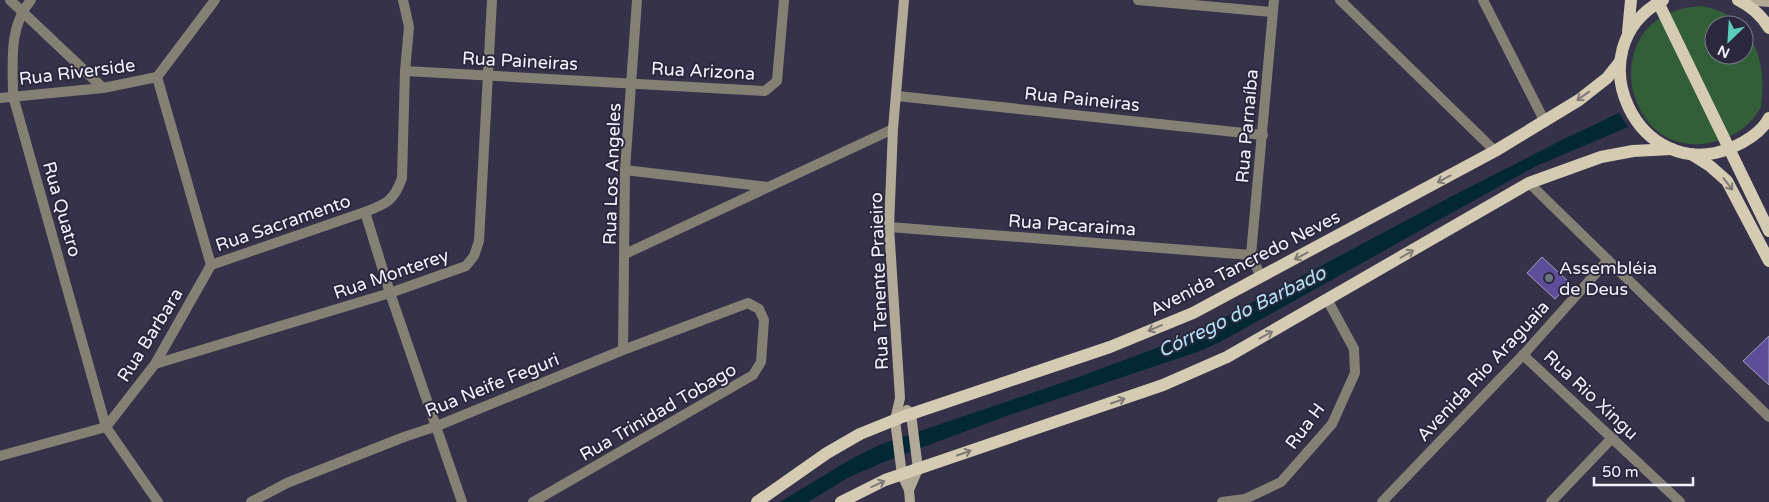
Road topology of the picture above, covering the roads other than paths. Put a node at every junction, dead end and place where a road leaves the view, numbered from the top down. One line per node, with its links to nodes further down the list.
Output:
1 (10, 0): 19 (street)
2 (31, 0): 19 (street, Rua Quatro)
3 (215, 0): 26 (street)
4 (403, 0): 24 (street, Rua Sacramento)
5 (492, 0): 25 (street, Rua Monterey)
6 (637, 0): 27 (street, Rua Los Angeles)
7 (784, 0): 27 (street, Rua Arizona)
8 (904, 0): 30 (main road, Rua Tenente Praieiro)
9 (1138, 0): 20 (street)
10 (1274, 0): 20 (street, Rua Parnaíba)
11 (1340, 0): 37 (street)
12 (1483, 0): 33 (street)
13 (1631, 0): 22 (main road)
14 (1657, 0): 45 (main road, bridge)
15 (1664, 0): 22 (main road); 42 (main road)
16 (1738, 0): 21 (main road)
17 (1746, 0): 18 (main road)
18 (1769, 2)
19 (22, 11): 28 (street); 29 (street, Rua Quatro)
20 (1272, 12): 35 (street, Rua Parnaíba)
21 (1769, 28)
22 (1627, 36): 23 (main road)
23 (1619, 63): 33 (main road, Avenida Tancredo Neves, one-way to 33); 36 (main road)
24 (405, 71): 25 (street, Rua Paineiras); 43 (street, Rua Sacramento)
25 (487, 75): 27 (street, Rua Paineiras); 52 (street, Rua Monterey)
26 (157, 77): 28 (street, Rua Riverside); 50 (street, Rua Sacramento)
27 (632, 84): 39 (street, Rua Los Angeles)
28 (102, 88): 29 (street, Rua Riverside)
29 (13, 96): 31 (street, Rua Riverside); 63 (street, Rua Quatro)
30 (897, 96): 34 (main road, Rua Tenente Praieiro); 35 (street, Rua Paineiras)
31 (0, 98)
32 (1769, 118): 38 (main road)
33 (1545, 122): 37 (main road, Avenida Tancredo Neves)
34 (893, 129): 41 (street); 44 (main road, Rua Tenente Praieiro)
35 (1262, 135): 47 (street, Rua Parnaíba)
36 (1672, 149): 38 (main road); 40 (main road)
37 (1495, 152): 51 (main road, Avenida Tancredo Neves, one-way to 51)
38 (1691, 154): 49 (main road, one-way to 49)
39 (625, 170): 41 (street); 46 (street, Rua Los Angeles)
40 (1529, 183): 48 (street); 53 (main road, one-way to 40)
41 (769, 187): 46 (street)
42 (1769, 211)
43 (365, 212): 50 (street, Rua Sacramento); 52 (street)
44 (890, 227): 47 (street, Rua Pacaraima); 58 (main road, Rua Tenente Praieiro)
45 (1769, 231)
46 (625, 254): 55 (street, Rua Los Angeles)
47 (1251, 255): 51 (street)
48 (1606, 261): 56 (street, Avenida Rio Araguaia); 59 (street)
49 (1769, 261)
50 (211, 265): 57 (street, Rua Barbara)
51 (1261, 277): 60 (main road, Avenida Tancredo Neves, one-way to 60)
52 (390, 293): 57 (street, Rua Monterey); 62 (street)
53 (1328, 300): 66 (main road, one-way to 53); 76 (street, Rua H)
54 (748, 303): 55 (street, Rua Neife Feguri); 72 (street, Rua Trinidad Tobago)
55 (623, 350): 62 (street, Rua Neife Feguri)
56 (1523, 355): 64 (street, Rua Rio Xingu); 77 (street, Avenida Rio Araguaia)
57 (155, 364): 63 (street, Rua Barbara)
58 (900, 403): 60 (main road); 61 (main road, Rua Tenente Praieiro)
59 (1769, 417)
60 (912, 419): 61 (main road, Avenida Tancredo Neves); 66 (main road)
61 (896, 425): 67 (main road, Rua Tenente Praieiro); 73 (main road, Avenida Tancredo Neves)
62 (437, 426): 70 (street, Rua Neife Feguri); 71 (street)
63 (106, 427): 65 (street); 69 (street)
64 (1613, 437): 78 (street); 79 (street, Rua Rio Xingu)
65 (0, 456)
66 (917, 465): 67 (main road); 68 (main road)
67 (901, 469): 68 (main road, Rua Tenente Praieiro); 74 (main road, one-way to 67)
68 (909, 490): 75 (main road)
69 (158, 502)
70 (251, 502)
71 (462, 502)
72 (533, 502)
73 (757, 502)
74 (841, 502)
75 (910, 502)
76 (1222, 502)
77 (1382, 502)
78 (1551, 502)
79 (1680, 502)

